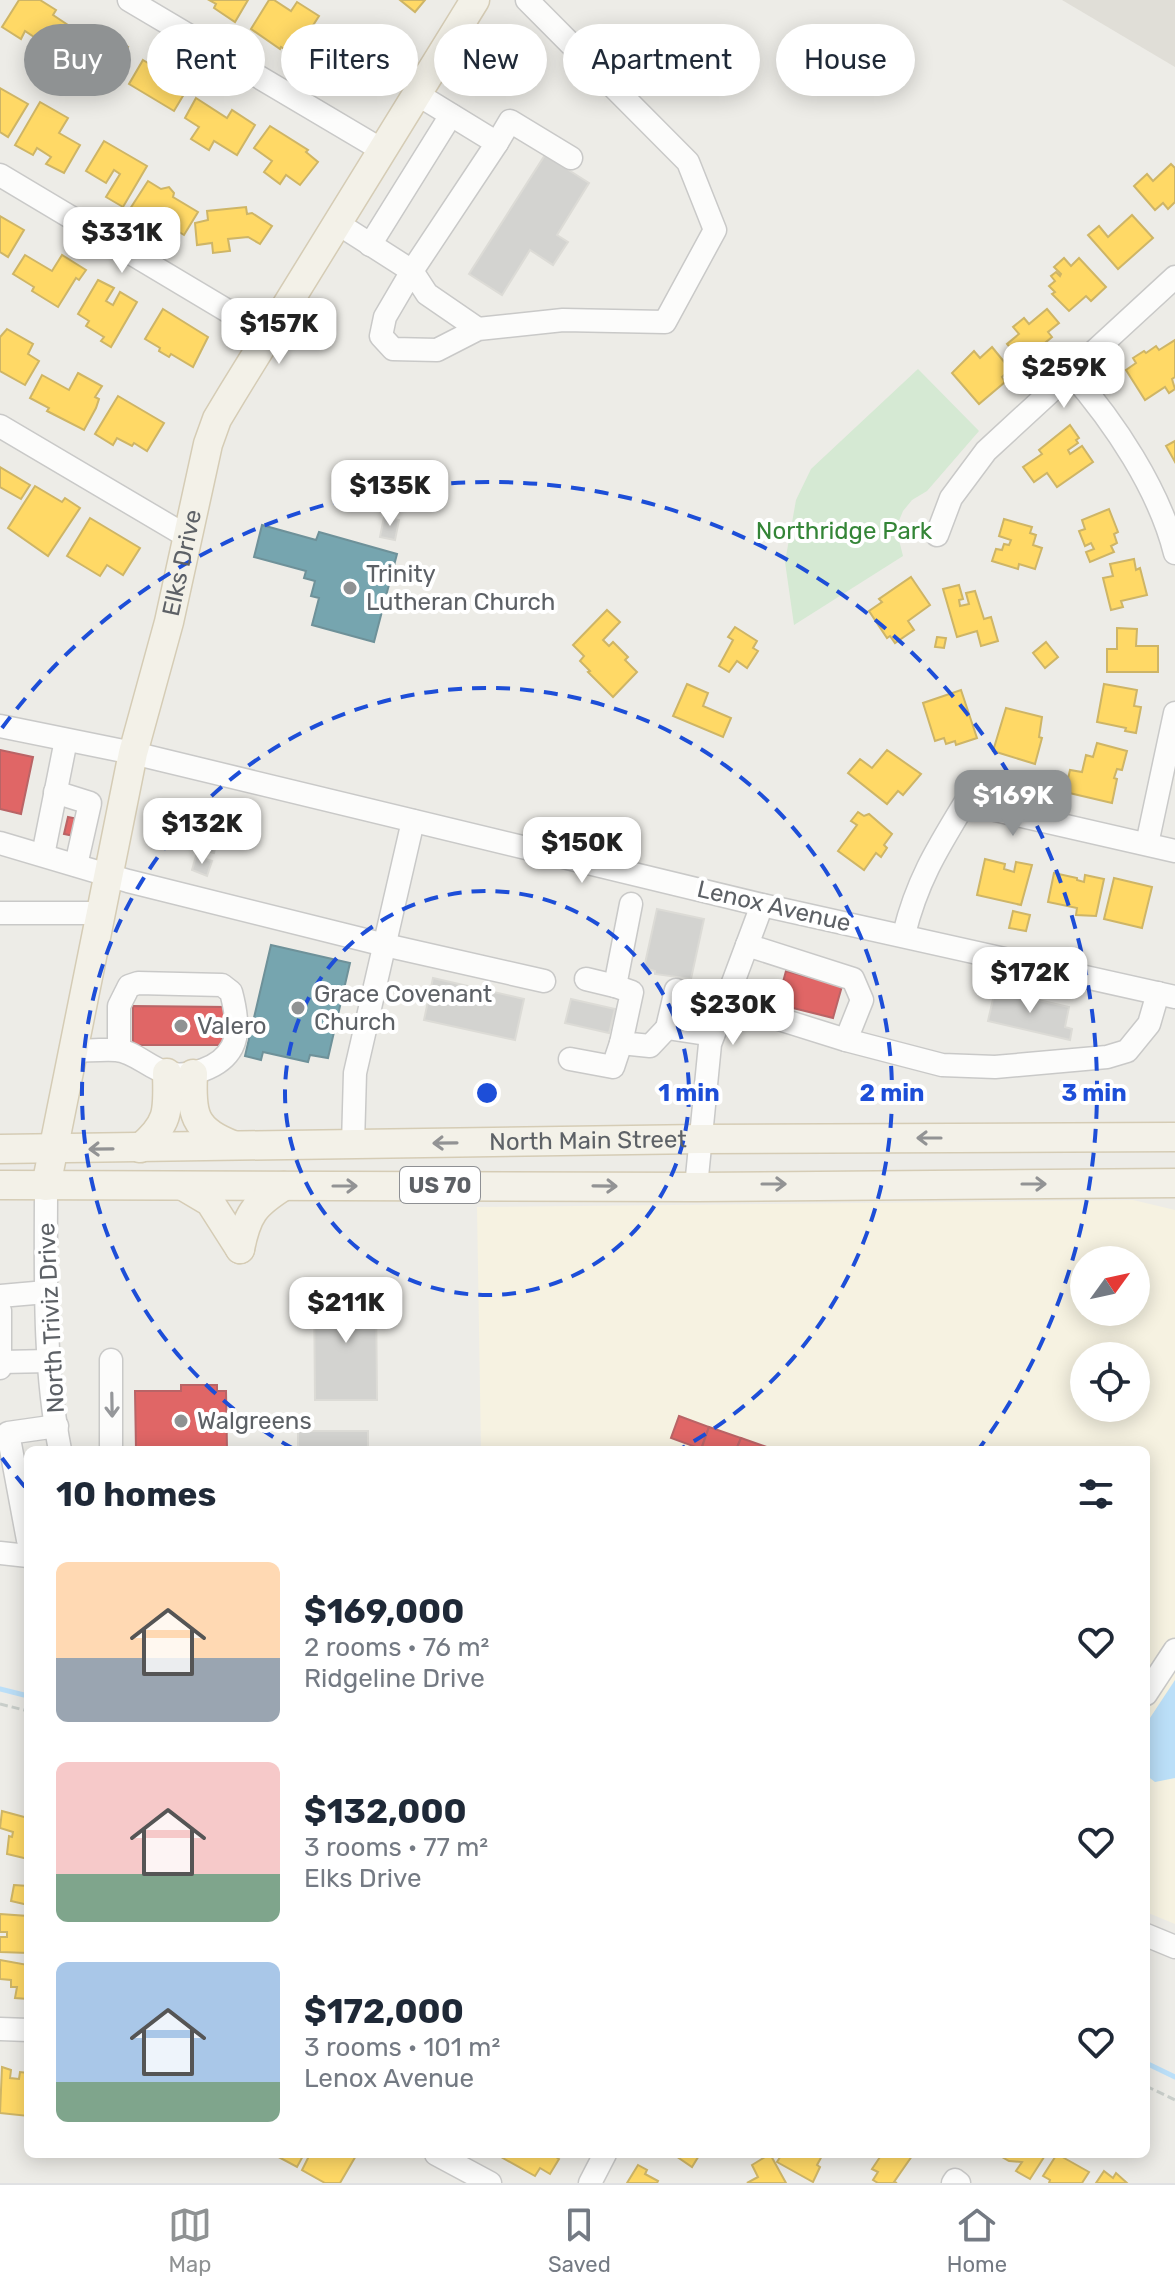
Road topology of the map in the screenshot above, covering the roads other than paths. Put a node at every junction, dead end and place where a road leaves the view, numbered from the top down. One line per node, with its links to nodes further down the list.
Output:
1 (129, 0): 9 (street)
2 (475, 0): 4 (main road, Elks Drive)
3 (527, 0): 16 (street)
4 (418, 92)
5 (418, 95): 7 (street)
6 (416, 96): 9 (main road, Elks Drive)
7 (451, 115): 8 (street); 13 (street)
8 (497, 143): 10 (street); 14 (street)
9 (382, 150): 12 (main road, Elks Drive)
10 (571, 158)
11 (0, 175): 17 (street)
12 (337, 223): 13 (street); 17 (main road, Elks Drive)
13 (370, 245): 14 (street)
14 (412, 271): 16 (street); 16 (street)
15 (1175, 277): 18 (street)
16 (478, 329)
17 (268, 335): 21 (main road, Elks Drive)
18 (1071, 373): 20 (street); 22 (street)
19 (0, 426): 21 (street)
20 (937, 535)
21 (188, 537): 26 (main road, Elks Drive)
22 (1175, 553)
23 (1175, 713): 30 (street)
24 (0, 726): 25 (street, Lenox Avenue)
25 (66, 740): 26 (street, Lenox Avenue); 27 (street)
26 (133, 753): 28 (street, Lenox Avenue); 34 (main road, Elks Drive)
27 (55, 792): 32 (street); 33 (street)
28 (413, 821): 36 (street, Lenox Avenue); 40 (street)
29 (0, 843): 32 (street)
30 (1147, 844): 31 (street); 39 (street)
31 (1175, 851)
32 (43, 855): 33 (street)
33 (76, 865): 34 (street)
34 (108, 876): 38 (main road, Elks Drive); 40 (street)
35 (631, 904): 44 (street)
36 (762, 905): 39 (street, Lenox Avenue); 41 (street)
37 (0, 913): 38 (street)
38 (100, 913): 53 (main road, Elks Drive)
39 (904, 934): 46 (street, Lenox Avenue)
40 (385, 945): 43 (street); 58 (street)
41 (747, 945): 47 (street); 50 (street)
42 (586, 979): 44 (street)
43 (544, 981)
44 (615, 986): 51 (street)
45 (676, 990): 48 (street)
46 (1166, 995): 50 (street)
47 (725, 1002): 49 (street); 50 (street)
48 (667, 1028): 49 (street); 51 (street)
49 (713, 1035): 57 (street)
50 (846, 1040)
51 (621, 1043): 54 (street)
52 (119, 1050): 53 (street); 55 (street); 55 (street)
53 (72, 1051): 62 (main road, Elks Drive)
54 (570, 1059)
55 (180, 1073): 59 (main road); 60 (main road)
56 (1175, 1137): 57 (main road, North Main Street / US 70, one-way to 57)
57 (702, 1139): 58 (main road, North Main Street / US 70, one-way to 58); 68 (street)
58 (353, 1144): 59 (main road, North Main Street / US 70)
59 (238, 1146): 60 (main road, North Main Street / US 70)
60 (140, 1148): 62 (main road, North Main Street / US 70, one-way to 62)
61 (0, 1149): 62 (main road, North Main Street / US 70)
62 (52, 1149): 65 (main road, Elks Drive)
63 (1175, 1183): 68 (main road, North Main Street / US 70, one-way to 63)
64 (0, 1185): 65 (main road, North Main Street / US 70)
65 (46, 1186): 66 (main road, North Main Street / US 70); 69 (street, North Triviz Drive)
66 (183, 1186): 67 (main road, North Main Street / US 70); 67 (main road)
67 (284, 1186): 68 (main road, North Main Street / US 70, one-way to 68)
68 (696, 1187)
69 (46, 1292): 70 (street); 74 (street, North Triviz Drive)
70 (0, 1296)
71 (0, 1311): 72 (street)
72 (0, 1325): 75 (street)
73 (111, 1360): 80 (street, one-way to 80)
74 (50, 1361): 75 (street); 77 (street, North Triviz Drive)
75 (1, 1362): 76 (street)
76 (0, 1368)
77 (57, 1426): 78 (street); 79 (street, North Triviz Drive)
78 (4, 1433): 81 (street)
79 (60, 1446)
80 (113, 1446)
81 (24, 1522)
82 (0, 1553): 83 (street)
83 (24, 1556)
84 (1175, 1650): 85 (street)
85 (1150, 1688)
86 (1150, 1937): 87 (street)
87 (1175, 1947)
88 (0, 2029): 89 (street)
89 (24, 2030)
90 (443, 2158): 92 (street)
91 (603, 2158): 93 (street)
92 (490, 2183)
93 (590, 2183)

